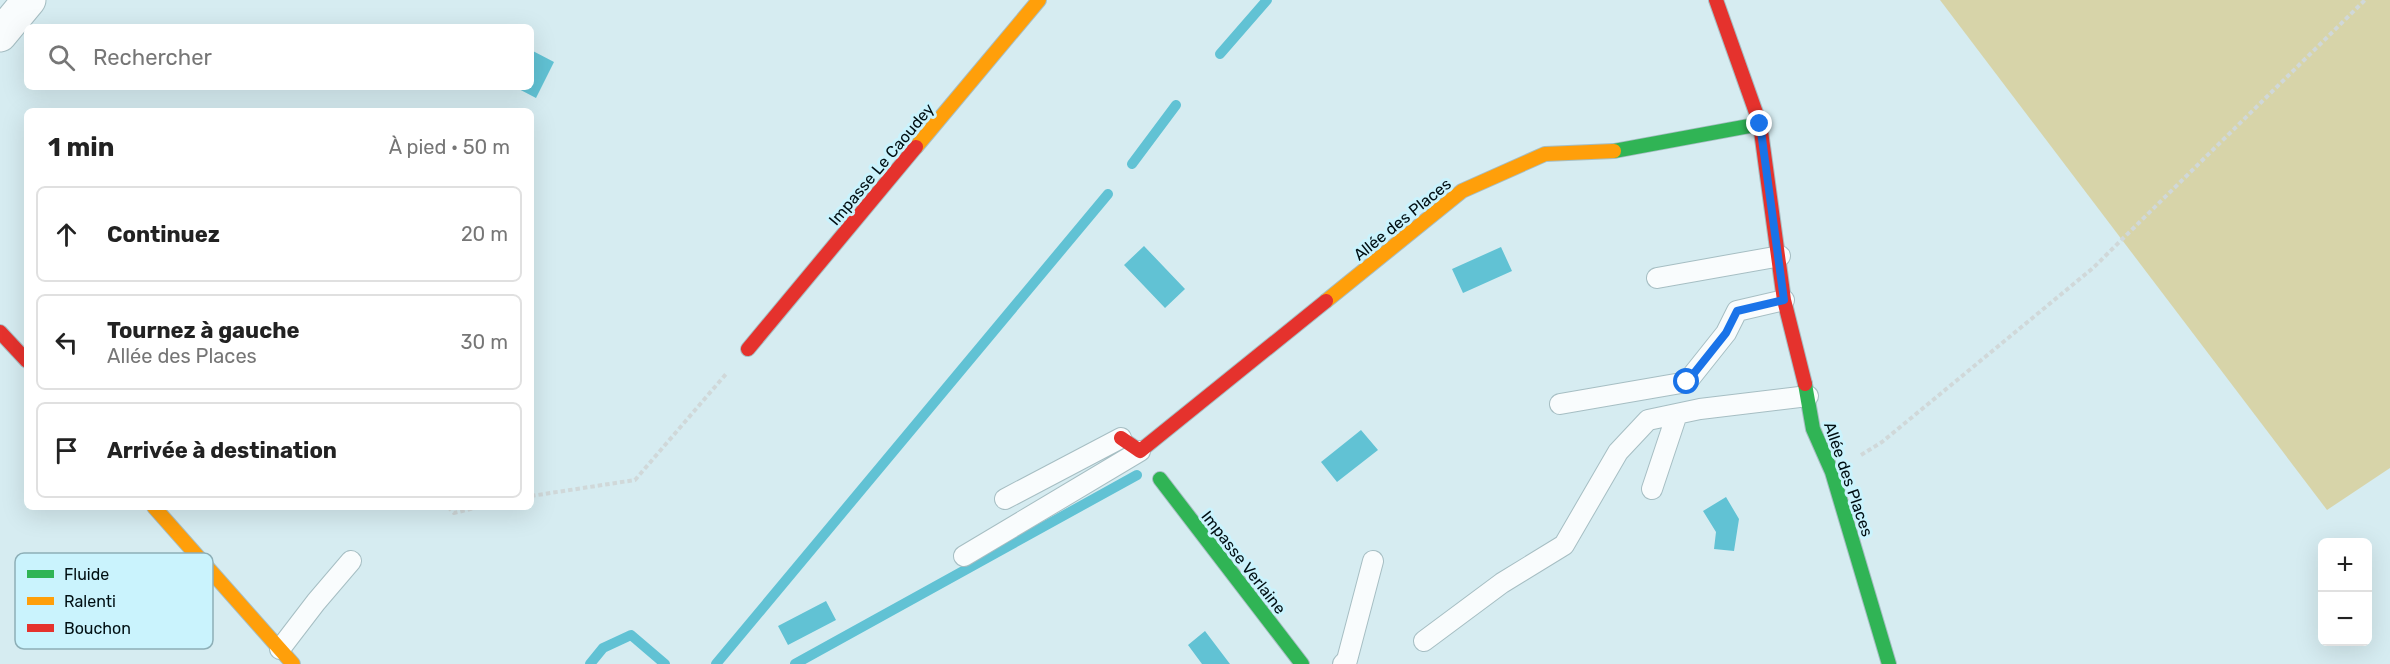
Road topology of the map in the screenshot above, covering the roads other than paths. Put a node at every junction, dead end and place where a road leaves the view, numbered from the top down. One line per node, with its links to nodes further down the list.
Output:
1 (29, 0): 4 (street)
2 (1039, 0): 10 (street, Impasse Le Caoudey)
3 (1716, 0): 5 (street, Allée des Places)
4 (0, 35)
5 (1760, 124): 6 (street, Allée des Places); 16 (street, Allée des Places)
6 (1780, 256): 7 (lane); 8 (street, Allée des Places)
7 (1657, 278)
8 (1784, 300): 12 (street, Allée des Places); 13 (lane)
9 (0, 332): 11 (street)
10 (748, 349)
11 (24, 358)
12 (1808, 396): 14 (lane); 30 (street, Allée des Places)
13 (1560, 404)
14 (1677, 414): 18 (lane); 26 (lane)
15 (1121, 438): 16 (street); 19 (lane)
16 (1140, 451): 22 (lane)
17 (1160, 479): 28 (street, Impasse Verlaine)
18 (1652, 489)
19 (1005, 498)
20 (157, 510): 21 (street)
21 (195, 553)
22 (964, 555)
23 (351, 561): 27 (lane)
24 (1373, 561): 29 (lane)
25 (213, 574): 27 (street)
26 (1424, 641)
27 (287, 657)
28 (1302, 664)
29 (1343, 664)
30 (1889, 664)

